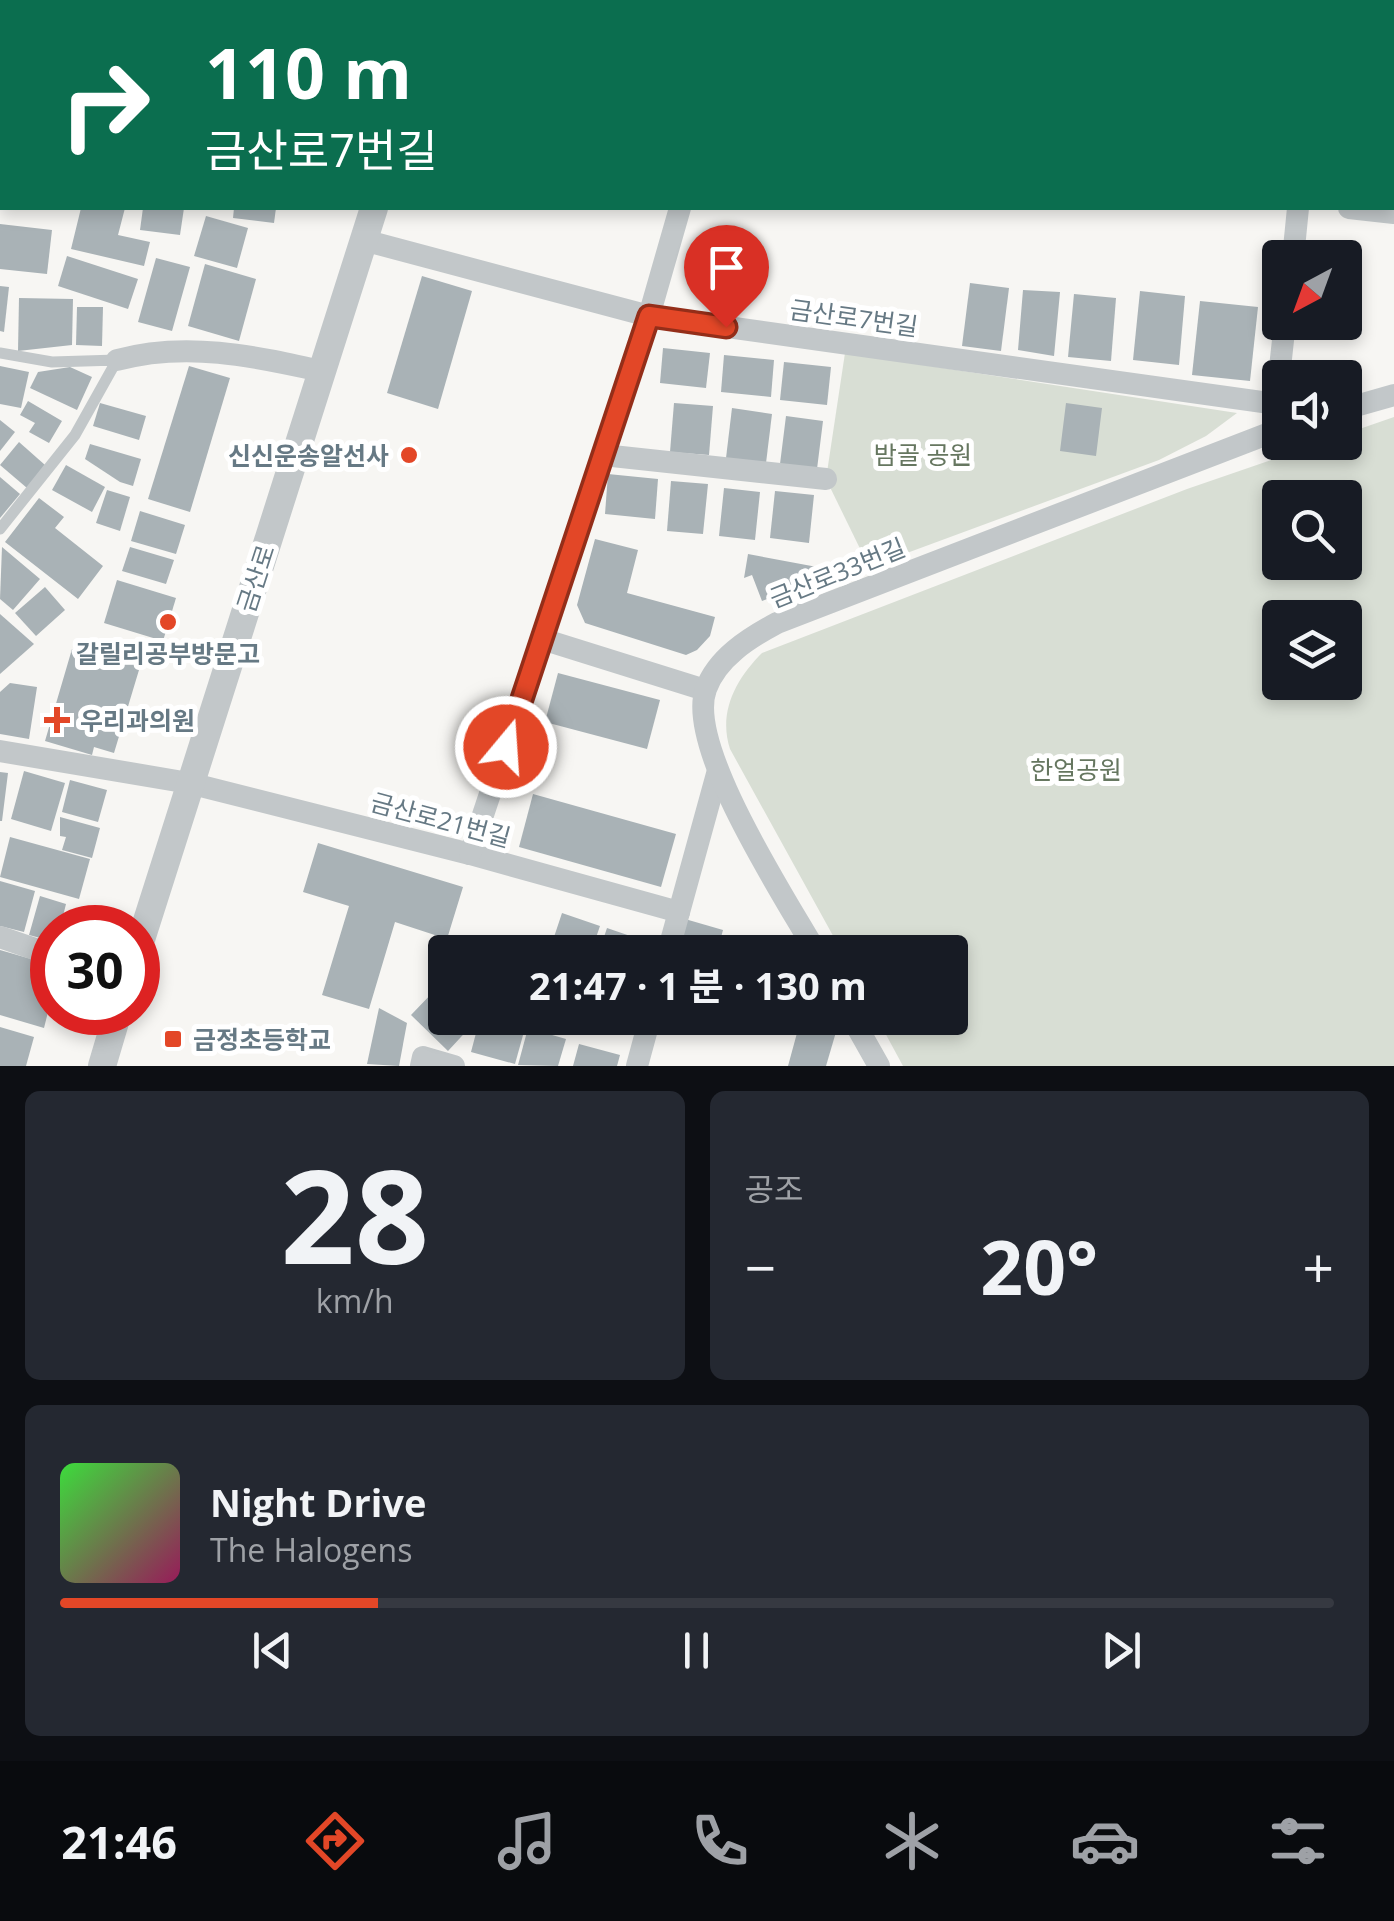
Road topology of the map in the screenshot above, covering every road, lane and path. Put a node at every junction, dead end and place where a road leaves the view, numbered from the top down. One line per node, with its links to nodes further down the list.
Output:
1 (373, 210): 6 (street, 금산로)
2 (679, 210): 8 (street)
3 (1298, 210): 7 (street)
4 (1367, 210): 5 (street)
5 (1394, 213)
6 (364, 240): 8 (street, 금산로7번길); 11 (street, 금산로)
7 (1294, 240)
8 (649, 316): 14 (street, 금산로7번길); 16 (street)
9 (0, 354): 10 (lane)
10 (117, 360): 11 (street); 18 (lane)
11 (322, 371): 23 (street, 금산로)
12 (1394, 395): 13 (street)
13 (1362, 404)
14 (1262, 406)
15 (1262, 435): 20 (street, 금산로33번길)
16 (603, 455): 17 (street); 19 (street)
17 (826, 479)
18 (0, 529)
19 (542, 639): 20 (street); 24 (street)
20 (705, 690): 22 (street)
21 (0, 751): 23 (street, 금산로21번길)
22 (718, 774): 26 (street); 28 (street)
23 (190, 783): 24 (street, 금산로21번길); 25 (street, 금산로)
24 (470, 854): 26 (street, 금산로21번길)
25 (152, 905)
26 (678, 912): 27 (street)
27 (672, 935)
28 (807, 935)
29 (0, 937): 30 (street)
30 (30, 947)
31 (111, 1035): 35 (street)
32 (645, 1035): 37 (street)
33 (862, 1035): 38 (street)
34 (422, 1062): 36 (street)
35 (102, 1066)
36 (454, 1066)
37 (636, 1066)
38 (879, 1066)

